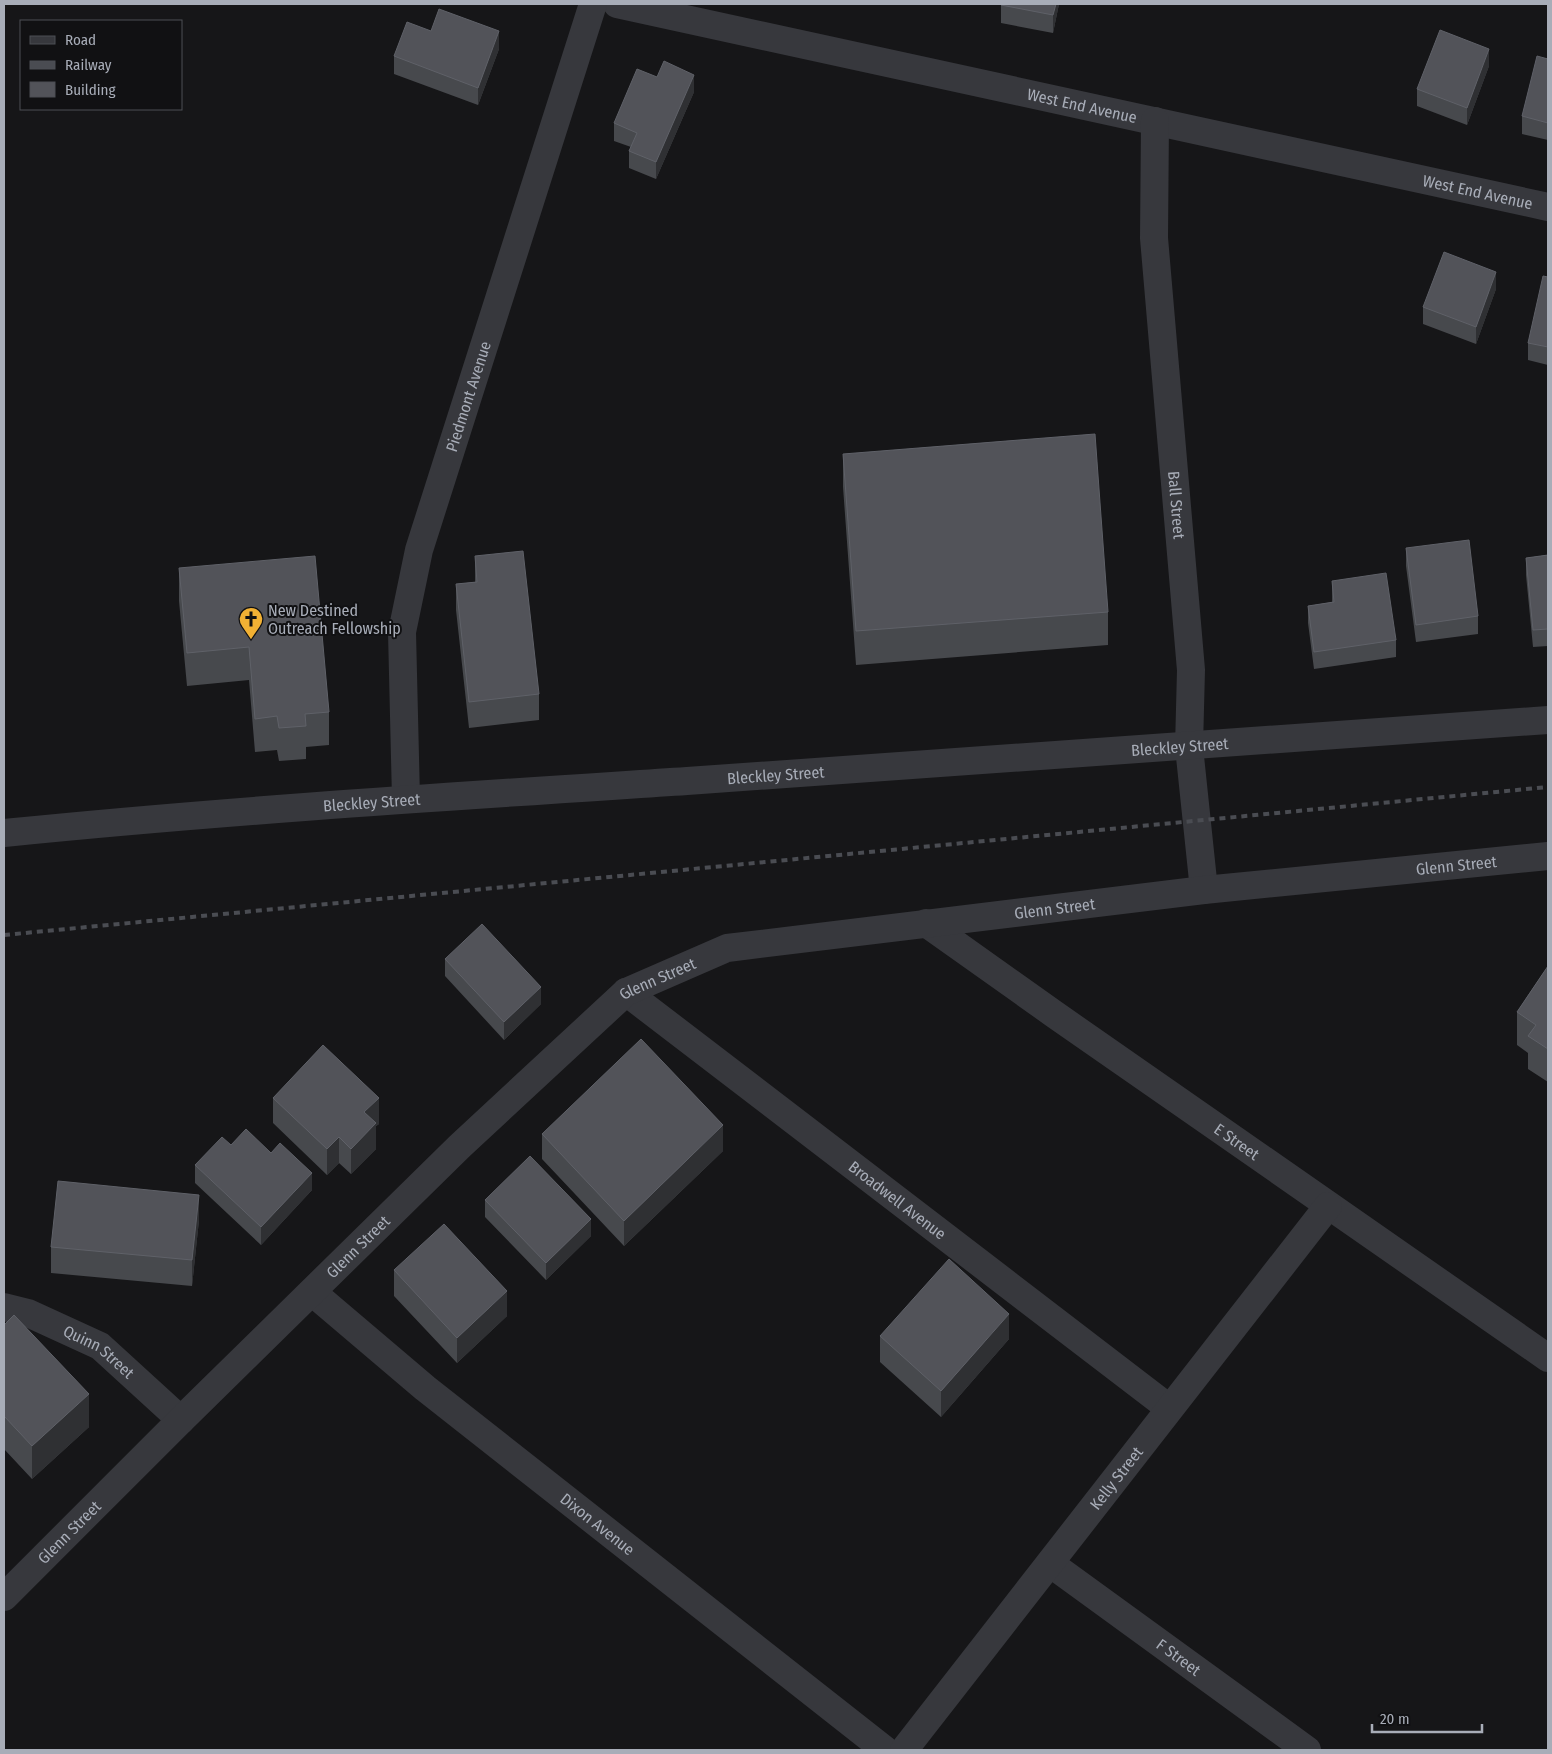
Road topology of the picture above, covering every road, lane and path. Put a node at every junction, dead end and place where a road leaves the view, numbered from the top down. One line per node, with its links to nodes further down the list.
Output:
1 (593, 4): 7 (street, Piedmont Avenue)
2 (617, 4): 3 (street, West End Avenue)
3 (1155, 121): 4 (street, West End Avenue); 6 (street, Ball Street)
4 (1548, 207)
5 (1548, 720): 6 (street, Bleckley Street)
6 (1188, 747): 7 (street, Bleckley Street); 10 (street, Ball Street)
7 (406, 799): 8 (street, Bleckley Street)
8 (4, 833)
9 (1548, 856): 10 (street, Glenn Street)
10 (1204, 890): 11 (street, Glenn Street)
11 (926, 923): 12 (street, Glenn Street); 13 (street, E Street)
12 (626, 992): 14 (street, Glenn Street); 17 (street, Broadwell Avenue)
13 (1328, 1206): 16 (street, E Street); 17 (street, Kelly Street)
14 (312, 1292): 18 (street, Glenn Street); 21 (street, Dixon Avenue)
15 (4, 1308): 18 (street, Quinn Street)
16 (1548, 1358)
17 (1169, 1408): 19 (street, Kelly Street)
18 (181, 1420): 20 (street, Glenn Street)
19 (1051, 1564): 22 (street, Kelly Street); 23 (street, F Street)
20 (4, 1597)
21 (885, 1750)
22 (904, 1750)
23 (1307, 1750)

